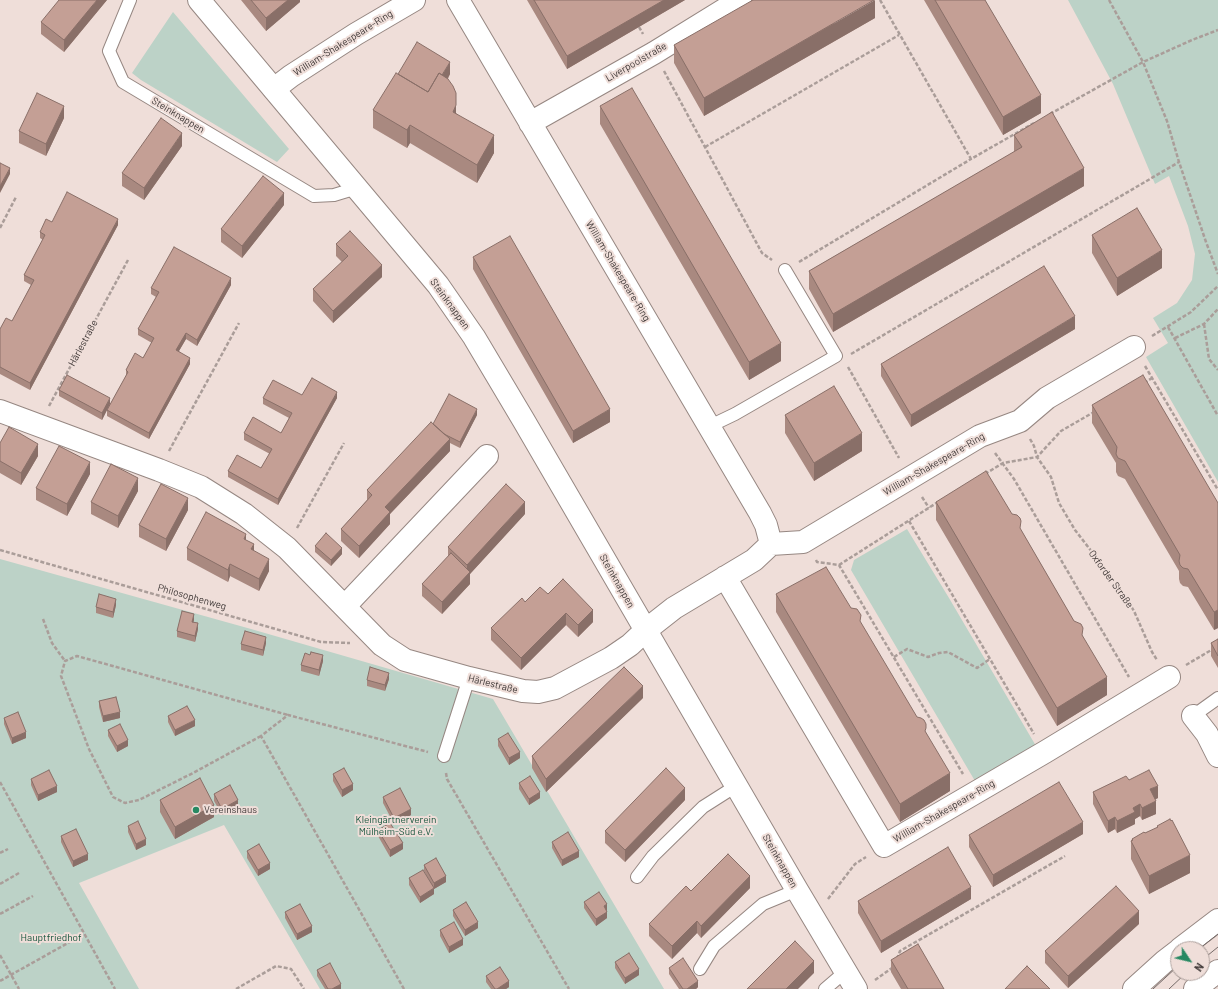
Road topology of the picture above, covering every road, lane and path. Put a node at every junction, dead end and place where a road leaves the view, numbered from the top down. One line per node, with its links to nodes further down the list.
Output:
1 (130, 0): 19 (lane, Steinknappen)
2 (199, 0): 12 (street, Steinknappen)
3 (414, 0): 12 (street, William-Shakespeare-Ring)
4 (458, 0): 15 (street, William-Shakespeare-Ring)
5 (740, 0): 10 (street, Liverpoolstraße)
6 (880, 0): 9 (path)
7 (1109, 0): 11 (path)
8 (1218, 30): 11 (path)
9 (900, 35): 16 (path); 17 (path)
10 (654, 53): 15 (street, Liverpoolstraße); 16 (path)
11 (1143, 62): 13 (path); 18 (path)
12 (274, 89): 19 (street, Steinknappen)
13 (1047, 116)
14 (1040, 120): 17 (path)
15 (530, 123): 41 (street, William-Shakespeare-Ring)
16 (705, 147): 23 (path)
17 (970, 159): 23 (path)
18 (1179, 162): 24 (path); 32 (path)
19 (358, 188): 62 (street, Steinknappen)
20 (16, 197): 21 (path)
21 (0, 228)
22 (128, 260): 40 (path, Härlestraße)
23 (785, 270): 32 (lane)
24 (1218, 274)
25 (1218, 286): 29 (path)
26 (1218, 309): 28 (path)
27 (239, 323): 47 (path)
28 (1204, 324): 30 (path); 33 (path)
29 (1168, 327): 30 (path); 31 (path)
30 (1175, 338): 38 (path)
31 (1134, 347): 34 (path); 39 (street, William-Shakespeare-Ring)
32 (836, 356): 41 (lane); 49 (path)
33 (1218, 370)
34 (1152, 378): 35 (path); 50 (path)
35 (1139, 386)
36 (1100, 408): 45 (path)
37 (0, 411): 40 (street, Härlestraße)
38 (1218, 416)
39 (1020, 421): 42 (street, William-Shakespeare-Ring); 45 (path, Oxforder Straße)
40 (39, 426): 47 (street, Härlestraße)
41 (710, 426): 55 (street, William-Shakespeare-Ring)
42 (980, 436): 46 (path); 49 (street, William-Shakespeare-Ring)
43 (344, 442): 56 (path)
44 (487, 456): 60 (street)
45 (1037, 457): 46 (path); 68 (path, Oxforder Straße)
46 (1003, 463): 48 (path); 70 (path)
47 (159, 470): 56 (street, Härlestraße)
48 (983, 475)
49 (909, 479): 52 (path); 54 (street, William-Shakespeare-Ring)
50 (1218, 490)
51 (942, 500): 52 (path)
52 (929, 508): 53 (path)
53 (909, 521): 58 (path); 66 (path)
54 (803, 542): 55 (street, William-Shakespeare-Ring); 58 (path)
55 (771, 544): 59 (street)
56 (287, 548): 60 (street, Härlestraße)
57 (0, 550): 63 (path, Philosophenweg)
58 (839, 565): 65 (path)
59 (725, 578): 62 (street); 81 (street, William-Shakespeare-Ring)
60 (345, 606): 63 (street, Härlestraße)
61 (43, 619): 67 (path)
62 (646, 630): 69 (street, Härlestraße); 79 (street, Steinknappen)
63 (382, 645): 69 (street, Härlestraße)
64 (1218, 646): 68 (path)
65 (894, 658): 66 (path); 80 (path)
66 (990, 659): 75 (path)
67 (65, 661): 72 (path); 74 (path)
68 (1169, 677): 70 (street, William-Shakespeare-Ring)
69 (469, 678): 76 (lane)
70 (1140, 694): 75 (street, William-Shakespeare-Ring)
71 (1218, 698): 73 (lane)
72 (288, 715): 74 (path); 76 (path)
73 (1192, 716): 77 (street)
74 (261, 736): 108 (path)
75 (1045, 752): 80 (street, William-Shakespeare-Ring)
76 (444, 756): 109 (path)
77 (1218, 756)
78 (0, 782): 93 (path)
79 (736, 786): 86 (lane); 88 (street, Steinknappen)
80 (975, 793): 81 (street, William-Shakespeare-Ring)
81 (884, 846): 90 (path)
82 (8, 849): 83 (path)
83 (0, 853)
84 (1065, 856): 97 (path)
85 (18, 873): 87 (path)
86 (637, 877)
87 (0, 884)
88 (797, 890): 99 (lane); 102 (street, Steinknappen)
89 (33, 896): 91 (path)
90 (827, 899)
91 (0, 914)
92 (1218, 920): 94 (street)
93 (84, 934): 101 (path); 105 (path)
94 (1191, 941)
95 (0, 955): 101 (path)
96 (1170, 957): 111 (street)
97 (896, 961)
98 (894, 967): 102 (path)
99 (700, 969)
100 (1218, 971): 112 (street)
101 (11, 975): 103 (path); 104 (path)
102 (859, 980): 110 (lane)
103 (0, 981)
104 (19, 989)
105 (115, 989)
106 (236, 989): 107 (path)
107 (304, 989)
108 (404, 989)
109 (569, 989)
110 (825, 989)
111 (1134, 989)
112 (1196, 989)

